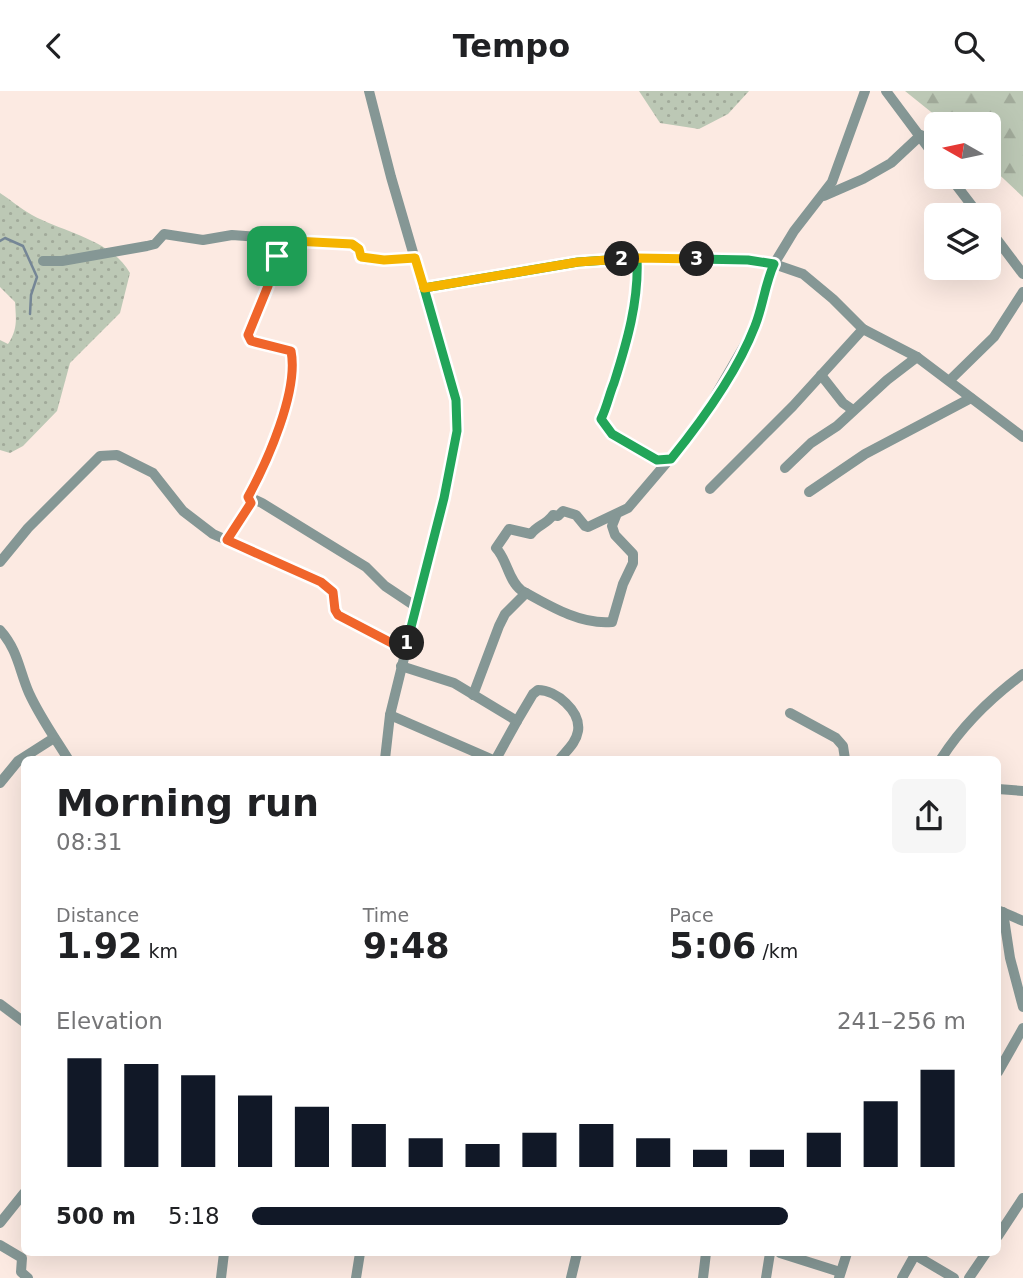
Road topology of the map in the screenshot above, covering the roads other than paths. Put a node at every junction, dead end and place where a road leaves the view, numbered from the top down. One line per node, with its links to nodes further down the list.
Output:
1 (369, 91): 11 (street)
2 (865, 91): 7 (street)
3 (886, 91): 4 (street)
4 (921, 135): 5 (street); 7 (street)
5 (924, 140)
6 (959, 189): 8 (street)
7 (822, 198): 14 (street)
8 (970, 203)
9 (275, 240): 11 (street); 13 (street); 29 (street)
10 (1001, 245): 15 (street)
11 (415, 258): 16 (street)
12 (637, 258): 14 (street); 16 (street); 25 (street)
13 (43, 261)
14 (774, 264): 18 (street); 25 (street)
15 (1022, 274): 17 (street)
16 (424, 288): 34 (street)
17 (1022, 294): 21 (street)
18 (863, 330): 19 (street); 20 (street)
19 (917, 357): 21 (street); 23 (street)
20 (821, 375): 23 (street); 27 (street)
21 (950, 380): 22 (street)
22 (971, 398): 24 (street); 28 (street)
23 (853, 410): 26 (street)
24 (1023, 437)
25 (671, 459): 30 (street)
26 (785, 468)
27 (710, 489)
28 (809, 492)
29 (248, 497): 31 (street); 34 (street)
30 (616, 516): 33 (street); 33 (street)
31 (227, 540): 32 (street); 36 (street)
32 (0, 562)
33 (526, 593): 39 (street)
34 (415, 606): 36 (street)
35 (0, 630): 43 (street)
36 (405, 650): 37 (street)
37 (401, 666): 39 (street); 41 (street)
38 (1023, 674): 51 (street)
39 (473, 695): 42 (street)
40 (790, 713): 50 (street)
41 (390, 715): 46 (street); 47 (street)
42 (517, 721): 48 (street); 49 (street)
43 (54, 738): 44 (street); 45 (street)
44 (26, 756)
45 (66, 756)
46 (385, 756)
47 (484, 756)
48 (498, 756)
49 (562, 756)
50 (845, 756)
51 (943, 756)
52 (21, 759): 53 (street)
53 (0, 783)
54 (1001, 789): 55 (street)
55 (1023, 791)
56 (1001, 910): 58 (street)
57 (1001, 915): 60 (street)
58 (1023, 921)
59 (0, 1004): 61 (street)
60 (1023, 1007)
61 (21, 1020)
62 (1023, 1028): 63 (street)
63 (1001, 1067)
64 (21, 1197): 66 (street)
65 (1023, 1198): 67 (street)
66 (0, 1223)
67 (1001, 1231)
68 (0, 1245): 80 (street)
69 (224, 1256): 81 (street)
70 (358, 1256): 82 (street)
71 (576, 1256): 83 (street)
72 (706, 1256): 84 (street)
73 (770, 1256): 85 (street)
74 (788, 1256): 79 (street)
75 (846, 1256): 79 (street)
76 (915, 1256): 86 (street)
77 (919, 1256): 87 (street)
78 (984, 1256): 88 (street)
79 (839, 1275)
80 (28, 1278)
81 (220, 1278)
82 (356, 1278)
83 (571, 1278)
84 (703, 1278)
85 (766, 1278)
86 (902, 1278)
87 (954, 1278)
88 (969, 1278)

